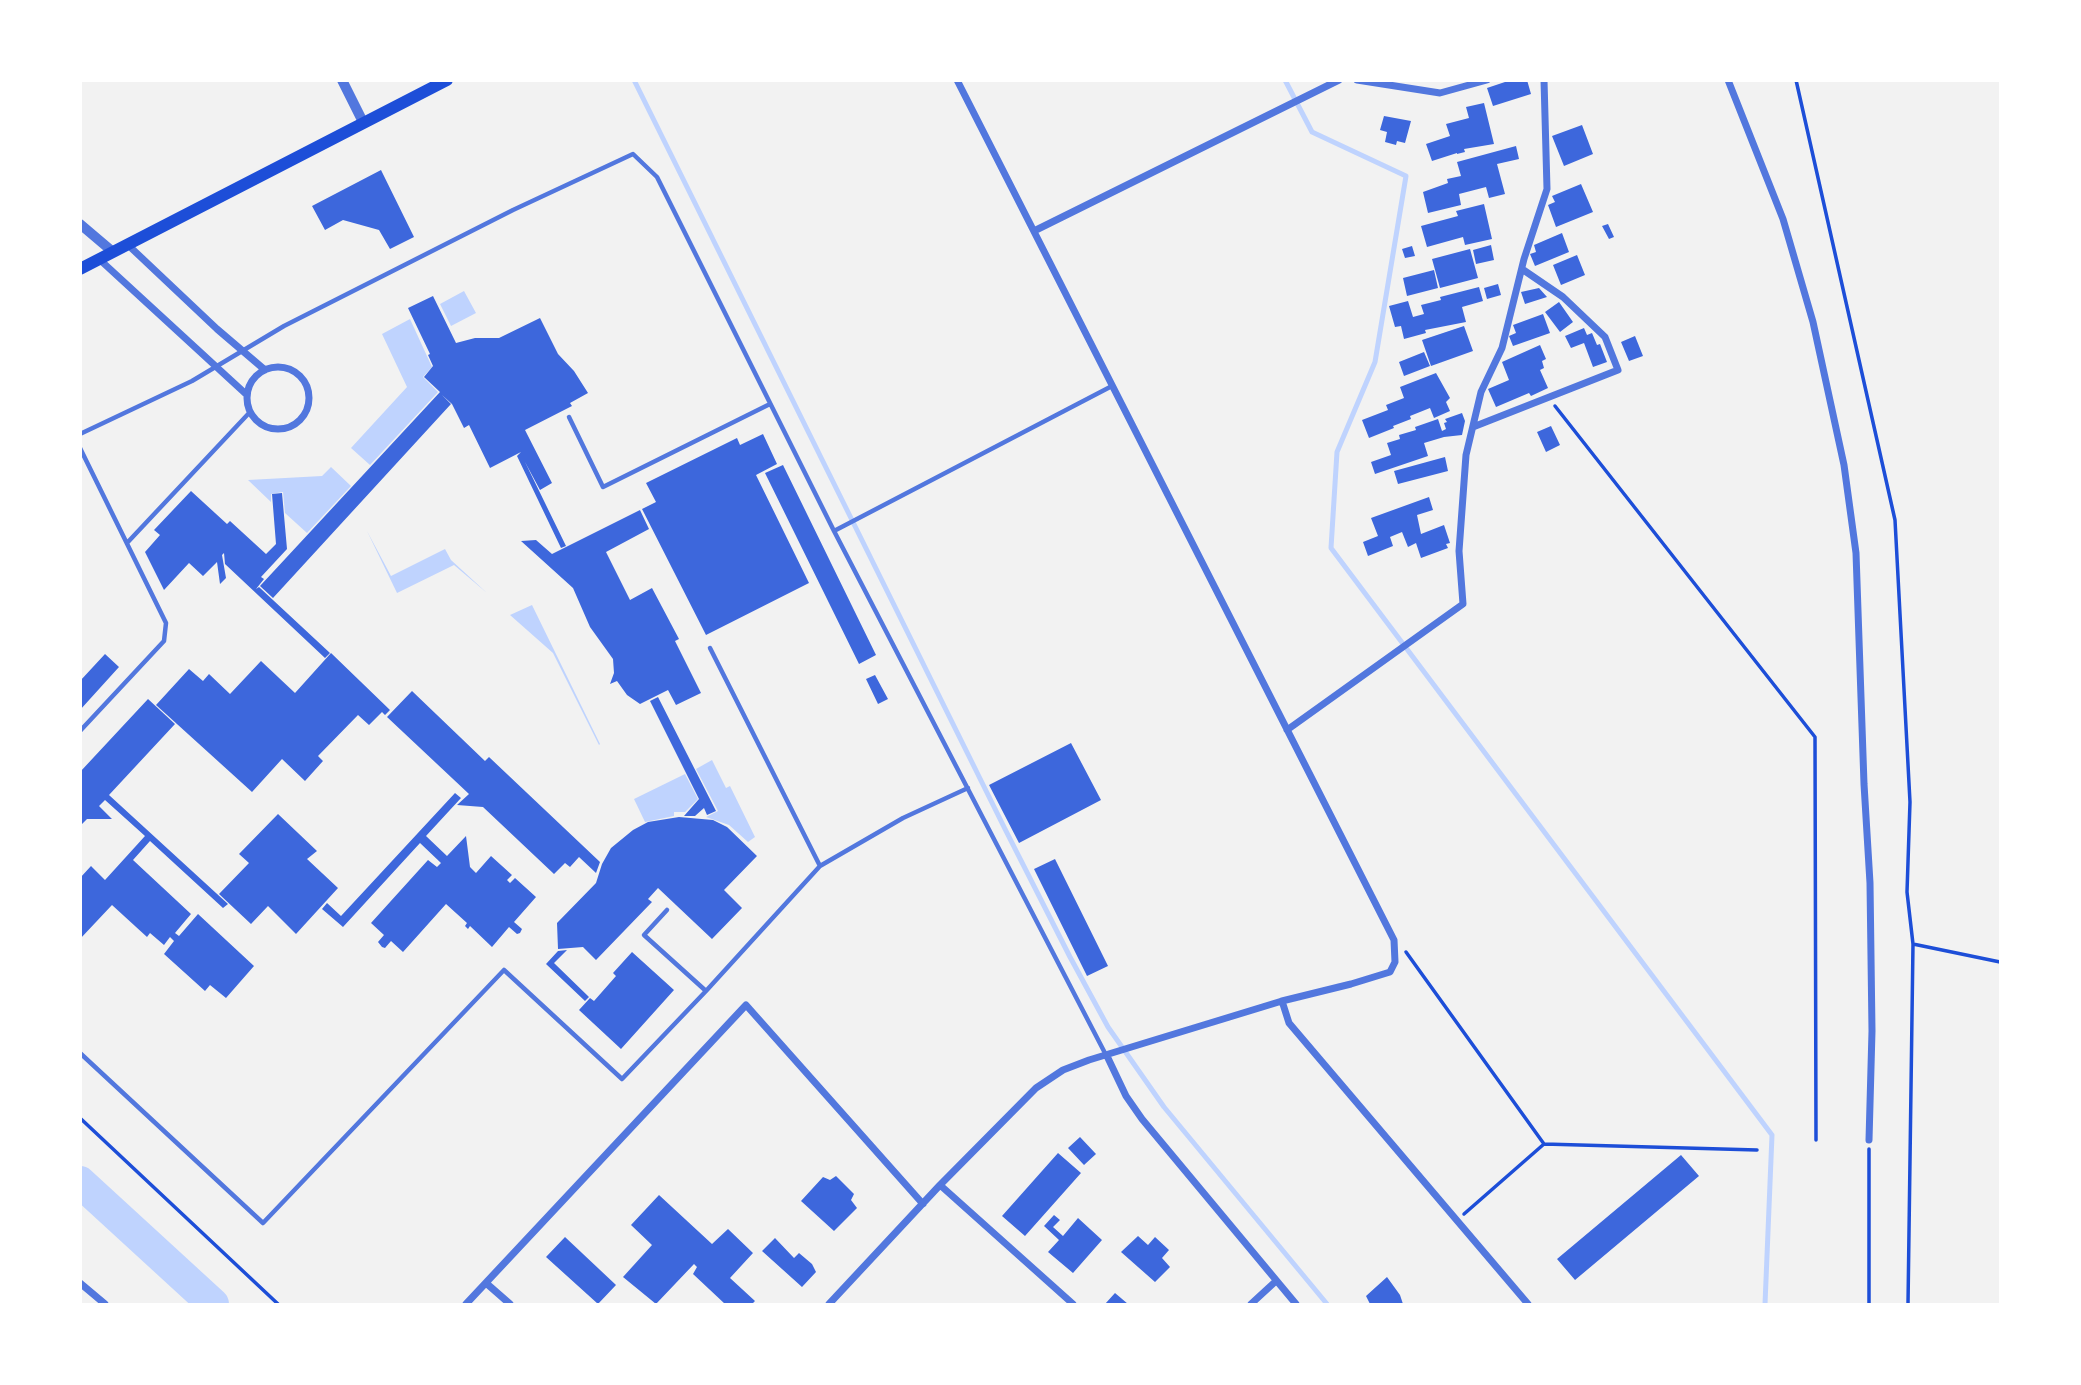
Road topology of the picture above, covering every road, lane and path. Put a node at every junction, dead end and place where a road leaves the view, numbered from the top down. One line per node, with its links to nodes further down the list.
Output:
1 (342, 80): 12 (street)
2 (447, 80): 12 (main road)
3 (957, 80): 14 (street)
4 (1339, 80): 14 (street)
5 (1357, 80): 11 (street)
6 (1429, 80): 11 (street)
7 (1487, 80): 11 (street)
8 (1544, 80): 19 (street)
9 (1728, 80): 49 (street)
10 (1796, 80): 40 (path)
11 (1428, 90)
12 (363, 122): 15 (main road)
13 (80, 224): 16 (street)
14 (1034, 231): 23 (street)
15 (127, 244): 16 (main road); 20 (street)
16 (113, 252): 17 (main road)
17 (99, 259): 18 (main road); 21 (street)
18 (80, 269)
19 (1522, 269): 25 (street); 29 (street)
20 (243, 351): 21 (lane); 22 (street); 26 (lane)
21 (217, 367): 24 (street); 30 (lane)
22 (265, 370): 24 (street); 27 (street)
23 (1112, 386): 32 (lane); 35 (street)
24 (247, 395): 27 (street)
25 (1548, 397): 29 (street); 48 (path)
26 (770, 404): 28 (lane); 32 (lane)
27 (250, 412): 33 (lane)
28 (569, 417)
29 (1473, 427): 35 (street)
30 (80, 434)
31 (80, 448): 33 (lane)
32 (834, 531): 37 (lane)
33 (127, 543): 36 (lane)
34 (710, 648): 38 (lane)
35 (1287, 730): 44 (street)
36 (80, 731)
37 (968, 788): 38 (lane); 46 (lane)
38 (820, 866): 43 (lane)
39 (667, 910): 43 (lane)
40 (1913, 944): 42 (path); 68 (path)
41 (1404, 949): 50 (path)
42 (2000, 962)
43 (706, 991): 45 (lane)
44 (1282, 1001): 46 (street); 54 (street)
45 (80, 1053)
46 (1107, 1056): 52 (street); 55 (street)
47 (80, 1118): 59 (path)
48 (1816, 1140)
49 (1869, 1140): 67 (path)
50 (1544, 1144): 51 (path); 54 (path)
51 (1757, 1150)
52 (940, 1185): 53 (street); 63 (street)
53 (923, 1204): 57 (street); 62 (street)
54 (1457, 1221): 66 (street)
55 (1276, 1281): 64 (street); 65 (street)
56 (80, 1283): 58 (street)
57 (486, 1283): 60 (street); 61 (street)
58 (105, 1304)
59 (278, 1304)
60 (466, 1304)
61 (510, 1304)
62 (829, 1304)
63 (1073, 1304)
64 (1251, 1304)
65 (1296, 1304)
66 (1528, 1304)
67 (1870, 1304)
68 (1908, 1304)

